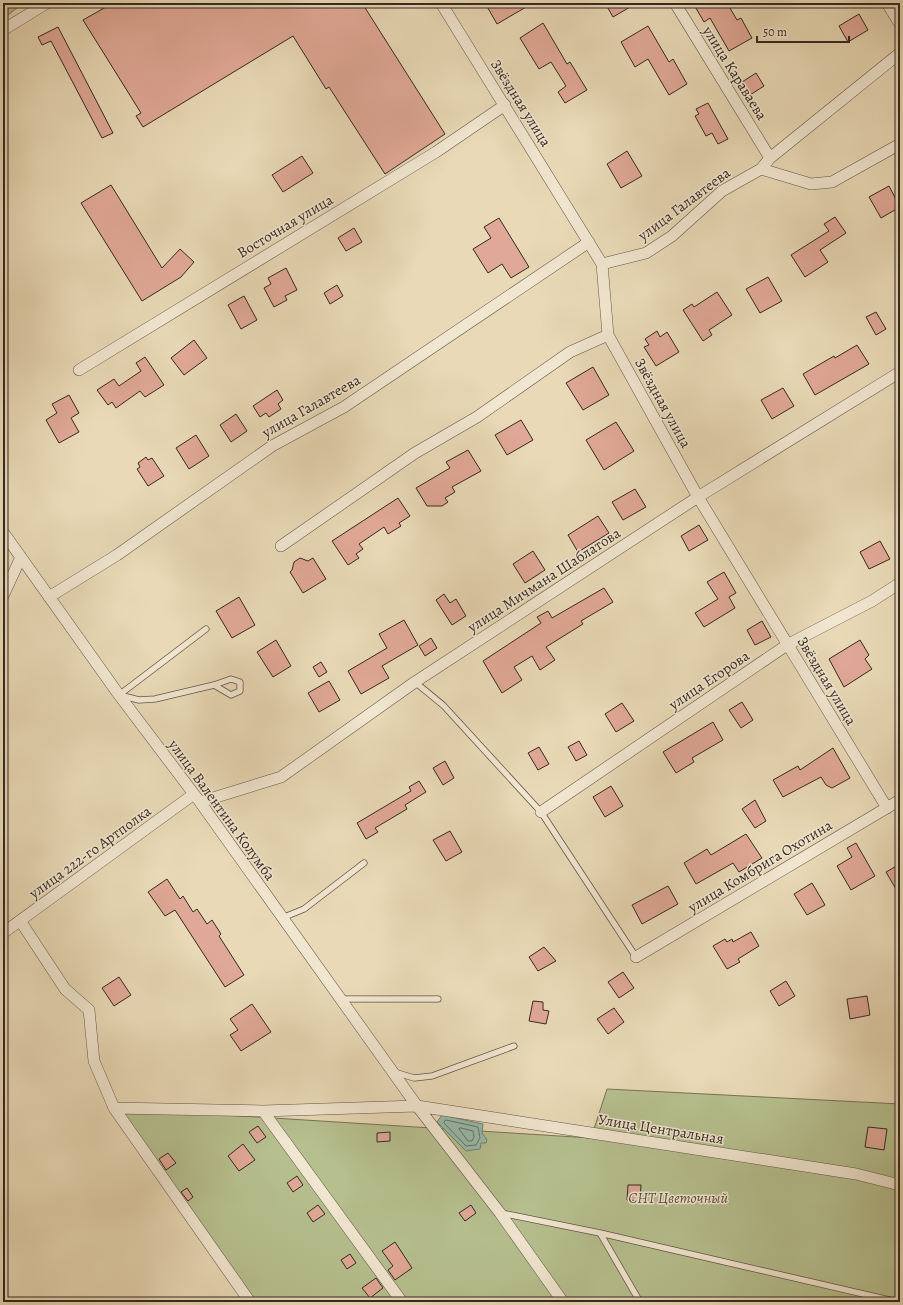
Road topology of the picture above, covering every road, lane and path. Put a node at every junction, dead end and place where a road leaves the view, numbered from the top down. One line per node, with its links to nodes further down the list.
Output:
1 (47, 3): 6 (street)
2 (441, 3): 8 (street, Звёздная улица)
3 (674, 3): 10 (street, улица Караваева)
4 (887, 3): 5 (street)
5 (900, 24)
6 (3, 30)
7 (900, 52): 10 (street, улица Галавтеева)
8 (505, 105): 12 (street, Звёздная улица); 15 (street, Восточная улица)
9 (900, 144): 11 (street)
10 (770, 158): 11 (street, улица Галавтеева)
11 (760, 169): 13 (street, улица Галавтеева)
12 (589, 242): 13 (street, Звёздная улица); 23 (street, улица Галавтеева)
13 (602, 264): 14 (street, Звёздная улица)
14 (608, 335): 17 (street, Звёздная улица); 19 (street)
15 (79, 370)
16 (900, 372): 17 (street, улица Мичмана Шаблатова)
17 (698, 497): 25 (street, Звёздная улица); 26 (street, улица Мичмана Шаблатова)
18 (3, 532): 20 (street, улица Валентина Колумба)
19 (281, 546)
20 (21, 557): 22 (street); 23 (street, улица Валентина Колумба)
21 (900, 582): 25 (street, улица Егорова)
22 (3, 596)
23 (49, 597): 28 (street, улица Валентина Колумба)
24 (206, 629): 28 (lane)
25 (787, 645): 31 (street, Звёздная улица); 32 (street, улица Егорова)
26 (415, 682): 29 (street, улица Мичмана Шаблатова); 32 (lane)
27 (214, 686): 28 (lane)
28 (119, 695): 29 (street, улица Валентина Колумба)
29 (197, 798): 34 (street, улица Валентина Колумба); 35 (street, улица 222-го Артполка)
30 (900, 800): 31 (street, улица Комбрига Охотина)
31 (887, 808): 37 (street, улица Комбрига Охотина)
32 (541, 812): 37 (lane)
33 (364, 863): 34 (lane)
34 (281, 918): 38 (street, улица Валентина Колумба)
35 (21, 922): 36 (street, улица 222-го Артполка); 43 (street)
36 (3, 934)
37 (636, 957)
38 (340, 999): 39 (lane); 41 (street, улица Валентина Колумба)
39 (438, 999)
40 (514, 1046): 41 (lane)
41 (392, 1071): 42 (street, улица Валентина Колумба)
42 (417, 1106): 44 (street, Улица Центральная); 45 (street, Улица Центральная); 46 (street, улица Валентина Колумба)
43 (114, 1108): 44 (street, Улица Центральная); 48 (street)
44 (263, 1111): 49 (street)
45 (900, 1185)
46 (500, 1213): 47 (lane); 50 (street, улица Валентина Колумба)
47 (600, 1233): 51 (lane); 52 (lane)
48 (250, 1302)
49 (402, 1302)
50 (563, 1302)
51 (640, 1302)
52 (898, 1302)

